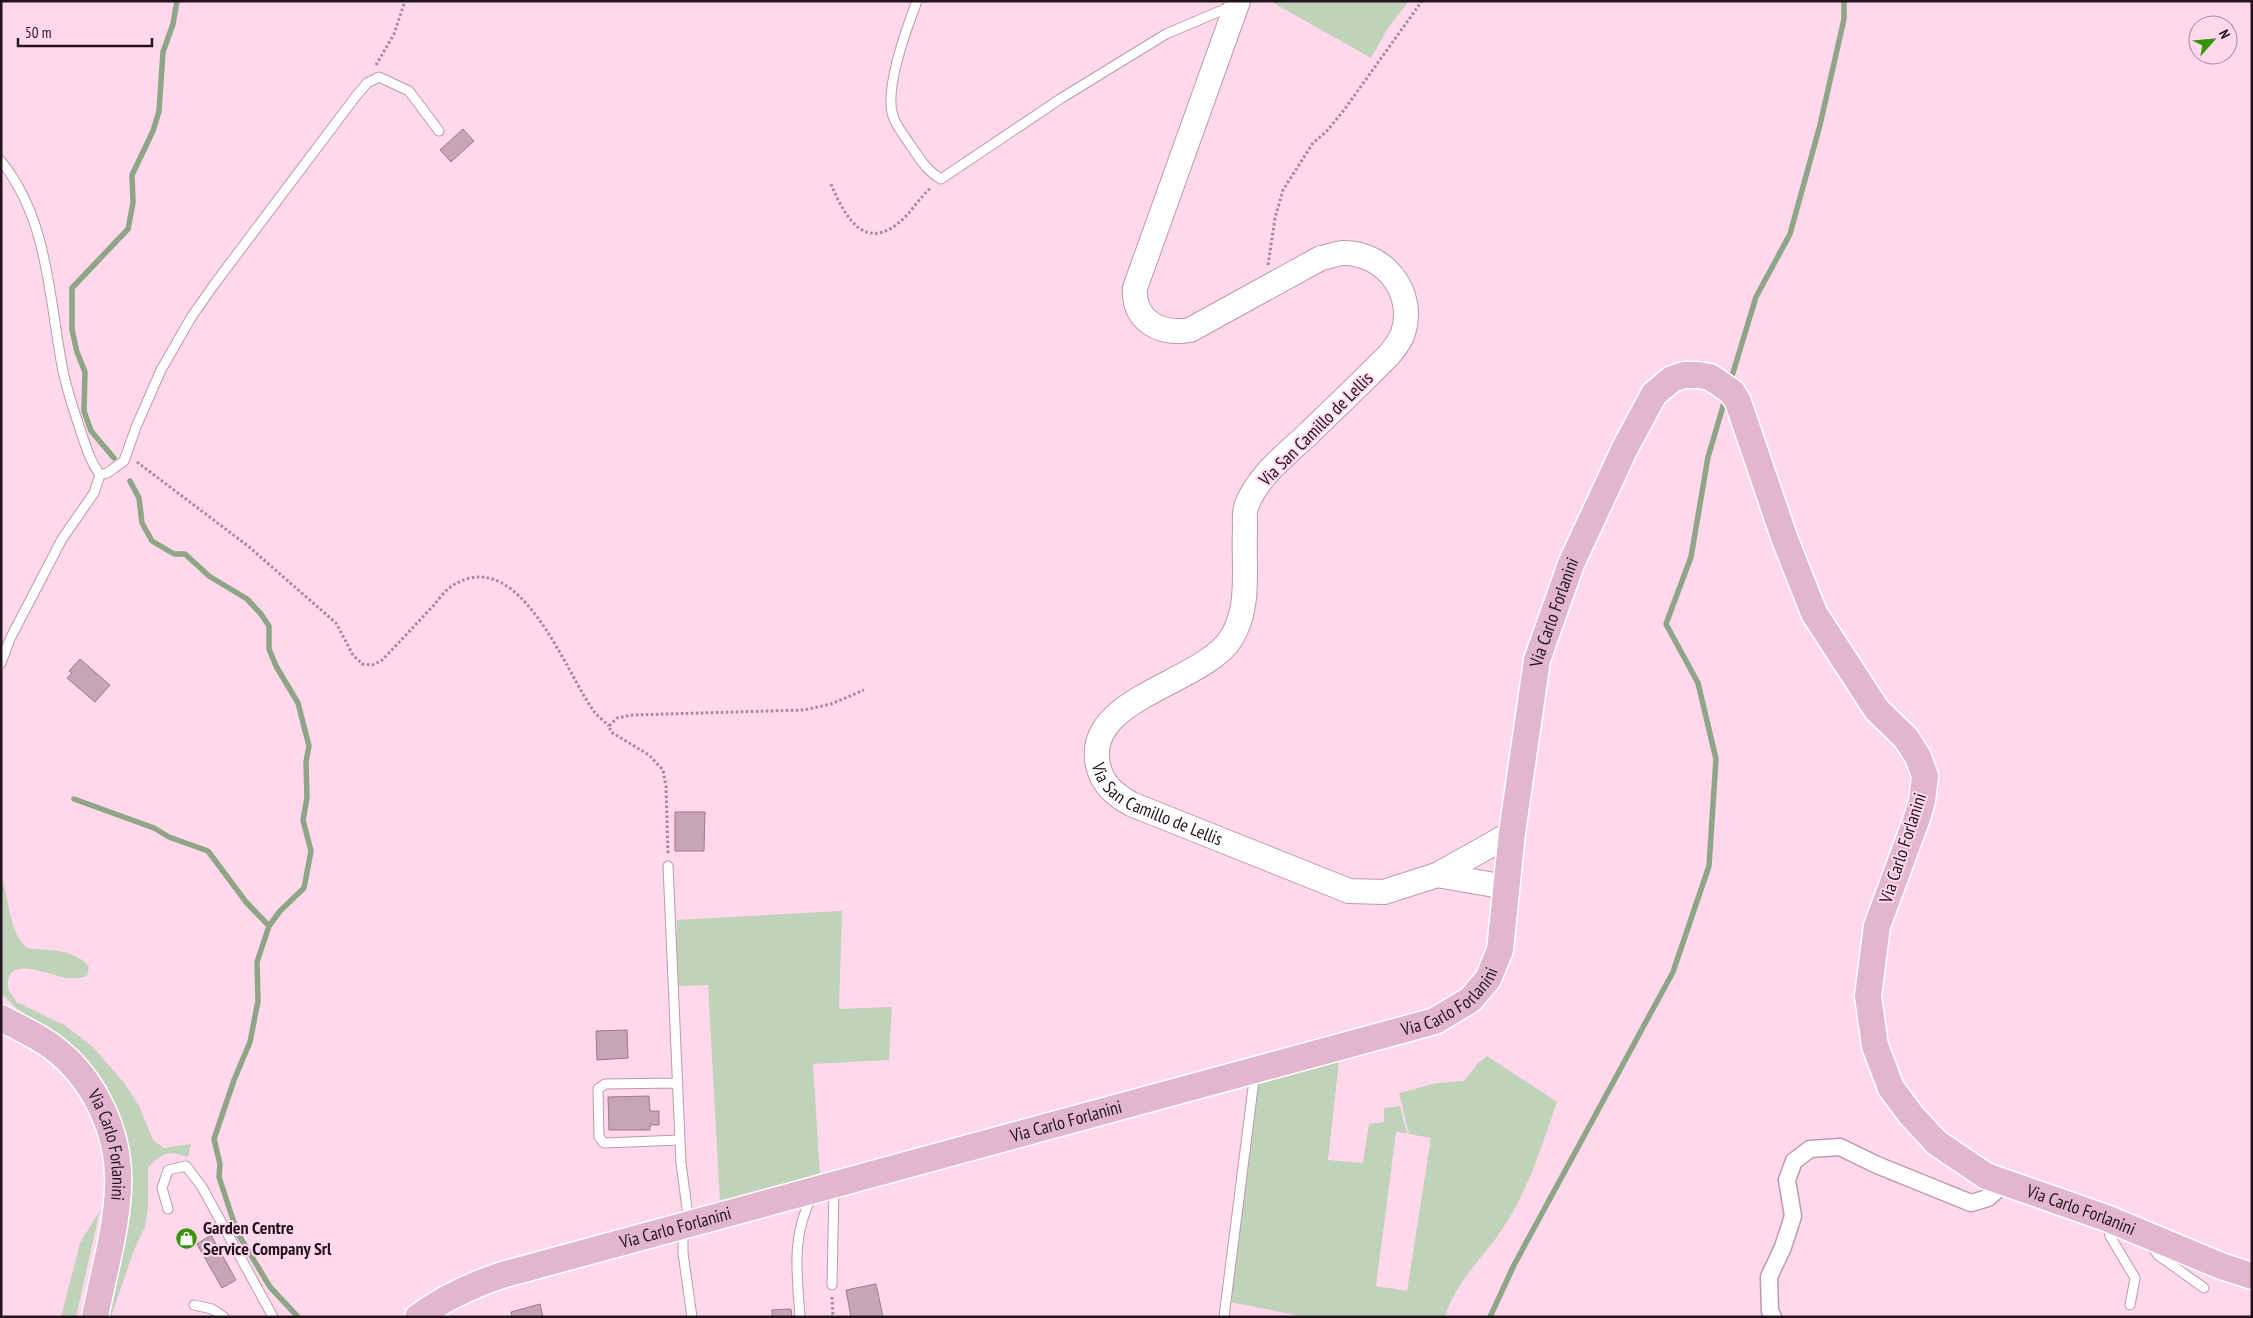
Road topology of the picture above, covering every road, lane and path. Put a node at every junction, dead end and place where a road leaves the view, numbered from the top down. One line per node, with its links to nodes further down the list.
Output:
1 (405, 1): 5 (path)
2 (917, 1): 8 (lane)
3 (1422, 1): 10 (path)
4 (1237, 2): 8 (lane); 10 (main road, Via San Camillo de Lellis)
5 (367, 83): 6 (lane); 11 (lane)
6 (440, 130)
7 (1, 161): 12 (lane)
8 (941, 179): 9 (path)
9 (831, 184)
10 (1265, 289): 18 (main road, Via San Camillo de Lellis)
11 (127, 453): 12 (lane); 15 (path)
12 (100, 475): 13 (lane)
13 (1, 663)
14 (864, 690): 15 (path)
15 (609, 726): 17 (path)
16 (1512, 833): 18 (main road, Via San Camillo de Lellis); 19 (main road, Via Carlo Forlanini); 24 (main road, Via Carlo Forlanini)
17 (668, 866): 22 (lane)
18 (1437, 875): 19 (main road, Via San Camillo de Lellis)
19 (1506, 886): 21 (main road, Via Carlo Forlanini)
20 (1, 1018): 36 (main road, Via Carlo Forlanini)
21 (1256, 1070): 25 (main road, Via Carlo Forlanini); 43 (lane)
22 (678, 1083): 23 (lane); 23 (lane)
23 (680, 1140): 28 (lane)
24 (2004, 1183): 27 (main road, Via Carlo Forlanini); 44 (street)
25 (825, 1187): 28 (main road, Via Carlo Forlanini); 31 (lane); 41 (lane)
26 (168, 1209): 38 (lane)
27 (2106, 1218): 29 (main road, Via Carlo Forlanini); 34 (lane)
28 (686, 1225): 35 (main road, Via Carlo Forlanini); 40 (lane)
29 (2141, 1231): 30 (main road, Via Carlo Forlanini); 32 (lane)
30 (2252, 1276)
31 (832, 1286): 42 (path)
32 (2204, 1288)
33 (194, 1305): 37 (lane)
34 (2130, 1305)
35 (439, 1309): 39 (main road, Via Carlo Forlanini)
36 (94, 1317)
37 (224, 1317)
38 (273, 1317)
39 (418, 1317)
40 (692, 1317)
41 (800, 1317)
42 (833, 1317)
43 (1224, 1317)
44 (1773, 1317)

